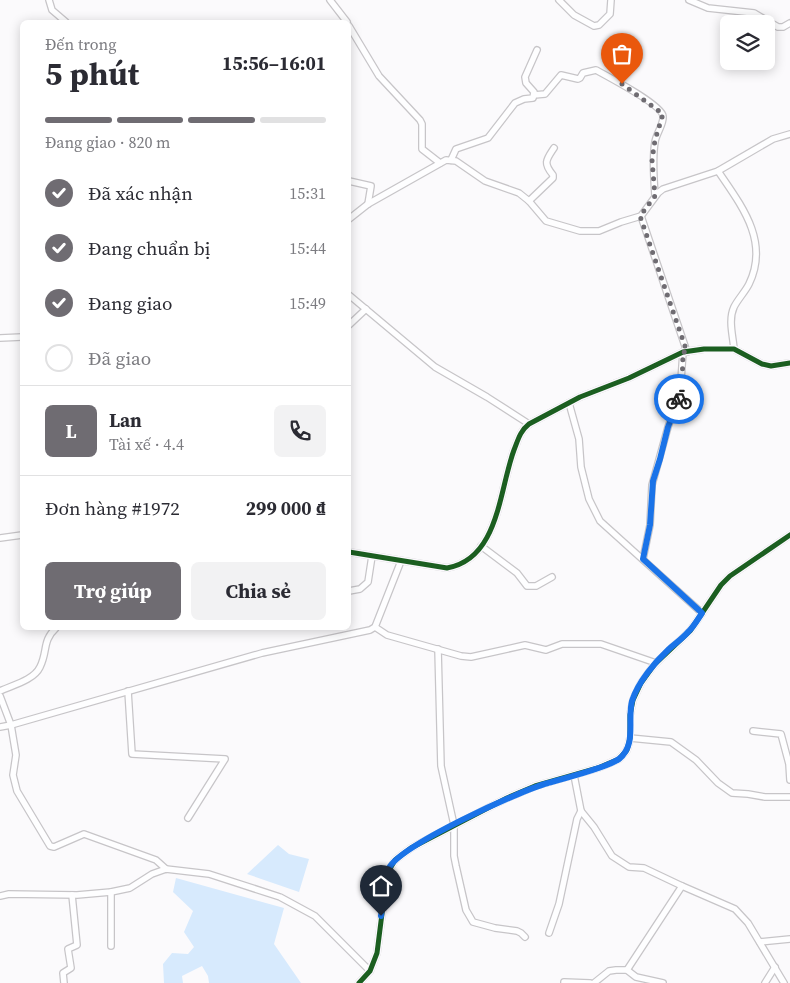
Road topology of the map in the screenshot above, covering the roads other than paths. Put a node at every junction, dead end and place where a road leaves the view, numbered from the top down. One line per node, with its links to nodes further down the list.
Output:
1 (49, 0): 6 (street)
2 (330, 0): 7 (street)
3 (559, 0): 4 (street)
4 (611, 0)
5 (689, 0): 8 (street)
6 (64, 20)
7 (345, 20)
8 (790, 23)
9 (351, 29): 15 (street)
10 (537, 50): 11 (street)
11 (534, 95): 14 (street); 18 (street)
12 (790, 134): 16 (street)
13 (554, 148): 19 (street)
14 (451, 160): 15 (street); 19 (street)
15 (440, 163): 20 (street)
16 (718, 171): 18 (street); 28 (street)
17 (351, 181): 20 (street)
18 (655, 196): 21 (street)
19 (529, 201): 21 (street)
20 (368, 204): 22 (street)
21 (640, 216): 29 (street)
22 (351, 217)
23 (351, 297): 24 (street)
24 (366, 309): 25 (street); 32 (street)
25 (351, 323)
26 (20, 337): 27 (street)
27 (0, 338)
28 (734, 349): 29 (street); 30 (street)
29 (685, 352): 31 (street); 39 (street)
30 (790, 363)
31 (569, 403): 32 (street); 39 (street)
32 (529, 424): 36 (street)
33 (20, 535): 35 (street)
34 (790, 535): 43 (street)
35 (0, 538)
36 (482, 546): 40 (street); 41 (street)
37 (351, 554): 38 (street)
38 (372, 556): 40 (street); 42 (street)
39 (643, 559): 43 (street)
40 (401, 561): 44 (street)
41 (552, 577)
42 (351, 590)
43 (702, 613): 47 (street)
44 (375, 627): 46 (street); 49 (street)
45 (53, 630): 48 (street)
46 (438, 649): 47 (street); 60 (street)
47 (656, 663): 54 (street)
48 (0, 691)
49 (128, 691): 51 (street); 59 (street)
50 (0, 696): 51 (street)
51 (11, 725): 52 (street); 61 (street)
52 (0, 727)
53 (753, 731): 56 (street)
54 (630, 738): 55 (street); 57 (street)
55 (574, 775): 58 (street); 60 (street)
56 (790, 780)
57 (790, 797)
58 (581, 811): 62 (street); 66 (street)
59 (188, 818)
60 (454, 825): 67 (street); 73 (street)
61 (166, 868): 63 (street); 73 (street)
62 (682, 886): 69 (street); 72 (street)
63 (111, 892): 64 (street); 70 (street)
64 (72, 895): 65 (street); 75 (street)
65 (0, 896)
66 (549, 933)
67 (525, 938)
68 (790, 939): 69 (street)
69 (760, 942): 71 (street)
70 (111, 946)
71 (775, 967): 80 (street); 81 (street)
72 (627, 970): 78 (street); 79 (street)
73 (370, 971): 76 (street)
74 (564, 982): 77 (street)
75 (64, 983)
76 (359, 983)
77 (590, 983)
78 (594, 983)
79 (663, 983)
80 (765, 983)
81 (784, 983)

